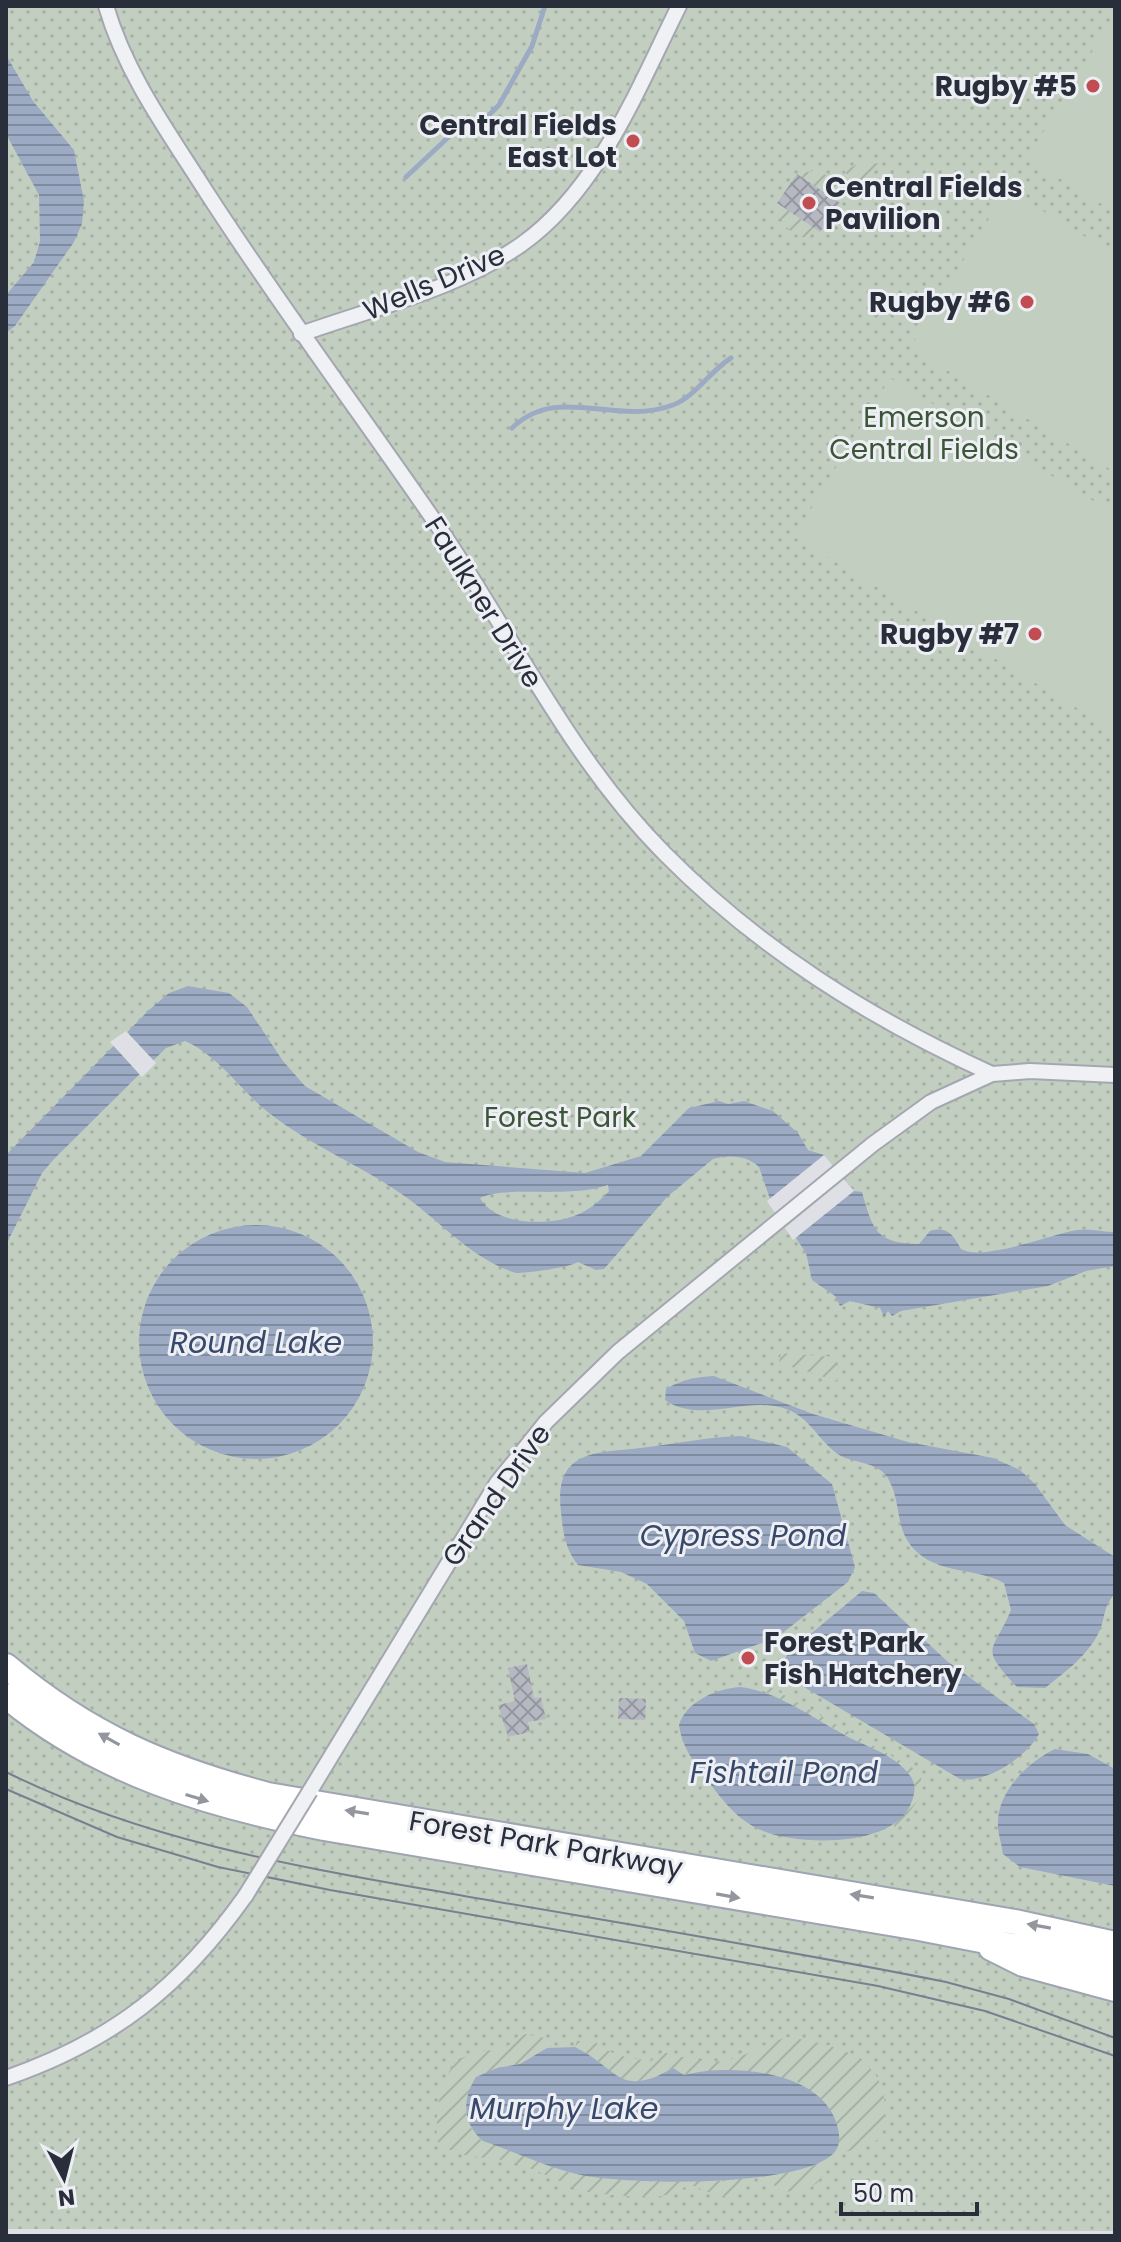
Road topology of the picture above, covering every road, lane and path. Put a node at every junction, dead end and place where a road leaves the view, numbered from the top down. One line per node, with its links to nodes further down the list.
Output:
1 (106, 6): 3 (street, Faulkner Drive)
2 (679, 6): 3 (street, Wells Drive)
3 (301, 334): 4 (street, Faulkner Drive)
4 (992, 1074): 5 (street, Grand Drive); 12 (street, Grand Drive, bridge)
5 (1115, 1075)
6 (6, 1666): 9 (main road, Forest Park Parkway, one-way to 6)
7 (6, 1696): 8 (main road, Forest Park Parkway, one-way to 8)
8 (967, 1937): 10 (main road, Forest Park Parkway); 11 (main road)
9 (1115, 1944)
10 (1115, 1966)
11 (1115, 1989)
12 (6, 2078)

